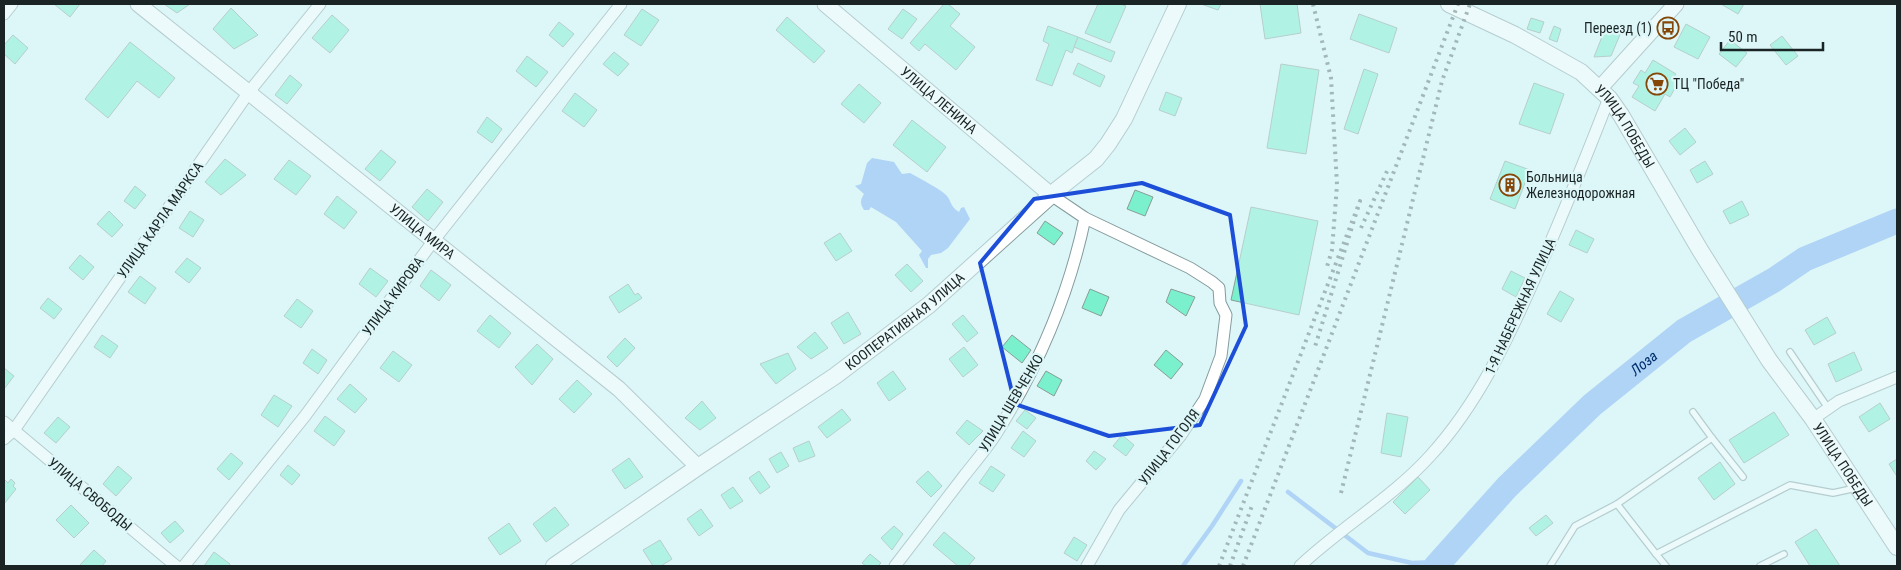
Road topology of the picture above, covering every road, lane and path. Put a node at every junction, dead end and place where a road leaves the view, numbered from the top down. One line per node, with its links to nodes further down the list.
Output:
1 (12, 4): 9 (street)
2 (138, 4): 10 (street, УЛИЦА МИРА)
3 (320, 4): 10 (street, УЛИЦА КАРЛА МАРКСА)
4 (621, 4): 14 (street, УЛИЦА КИРОВА)
5 (825, 4): 12 (street, УЛИЦА ЛЕНИНА)
6 (1178, 4): 12 (main road, КООПЕРАТИВНАЯ УЛИЦА)
7 (1450, 4): 11 (main road, УЛИЦА ПОБЕДЫ)
8 (1676, 4): 11 (street)
9 (4, 14)
10 (249, 92): 14 (street, УЛИЦА МИРА); 21 (street, УЛИЦА КАРЛА МАРКСА)
11 (1605, 93): 19 (main road, УЛИЦА ПОБЕДЫ); 36 (street, 1-Я НАБЕРЕЖНАЯ УЛИЦА)
12 (1051, 195): 13 (street); 24 (main road, КООПЕРАТИВНАЯ УЛИЦА)
13 (1085, 218): 34 (street, УЛИЦА ШЕВЧЕНКО); 35 (street, УЛИЦА ГОГОЛЯ)
14 (434, 240): 24 (street, УЛИЦА МИРА); 32 (street, УЛИЦА КИРОВА)
15 (1790, 352): 17 (lane)
16 (1897, 377): 17 (street)
17 (1828, 408): 19 (street)
18 (1693, 412): 22 (lane)
19 (1813, 419): 26 (main road, УЛИЦА ПОБЕДЫ)
20 (4, 422): 21 (street, УЛИЦА СВОБОДЫ)
21 (14, 430): 23 (street, УЛИЦА КАРЛА МАРКСА); 31 (street, УЛИЦА СВОБОДЫ)
22 (1712, 438): 25 (lane); 27 (lane)
23 (4, 439)
24 (698, 467): 33 (main road, КООПЕРАТИВНАЯ УЛИЦА)
25 (1743, 477)
26 (1858, 487): 28 (main road, УЛИЦА ПОБЕДЫ); 29 (lane)
27 (1617, 504): 29 (lane); 37 (lane)
28 (1897, 547)
29 (1656, 554): 38 (lane)
30 (1784, 554): 39 (lane)
31 (176, 566)
32 (184, 566)
33 (554, 566)
34 (895, 566)
35 (1087, 566)
36 (1300, 566)
37 (1550, 566)
38 (1666, 566)
39 (1760, 566)

